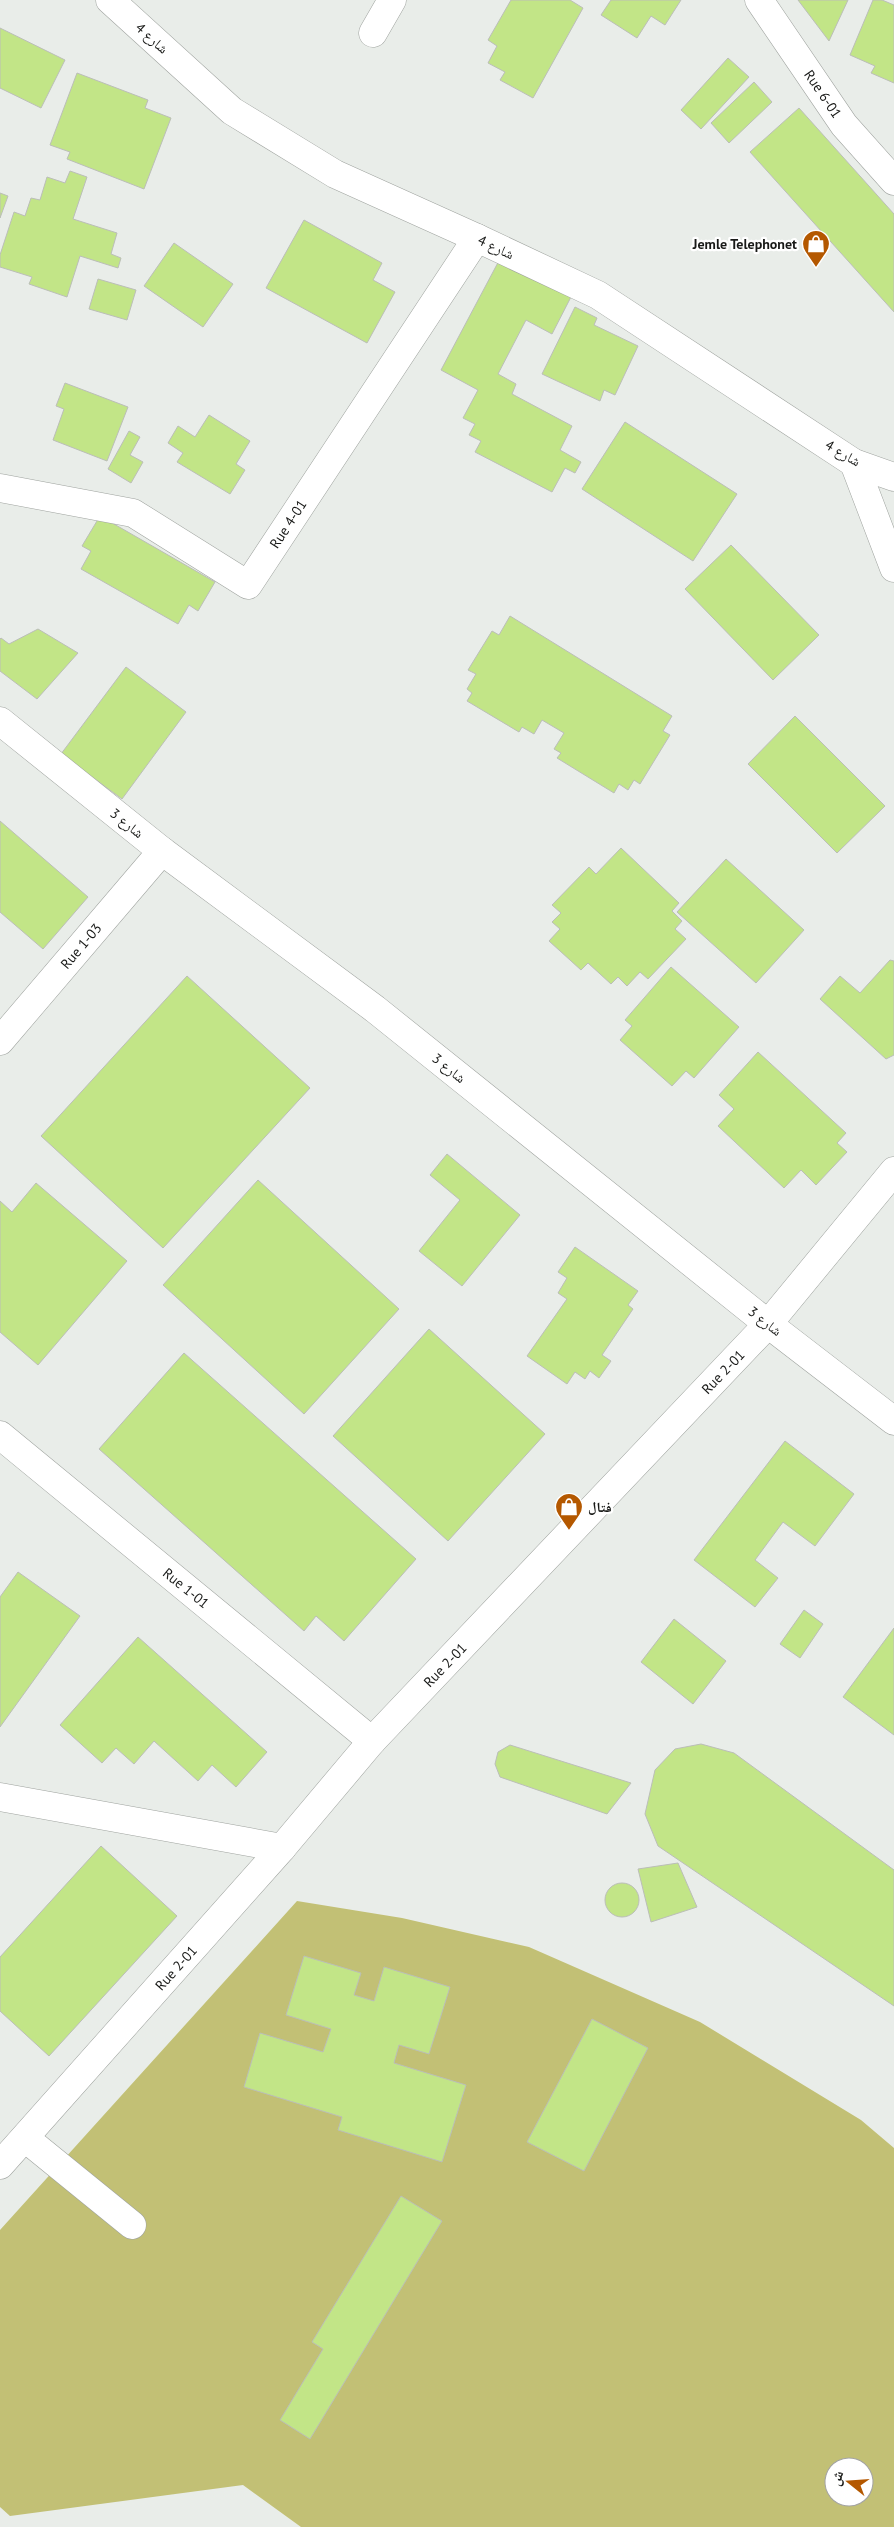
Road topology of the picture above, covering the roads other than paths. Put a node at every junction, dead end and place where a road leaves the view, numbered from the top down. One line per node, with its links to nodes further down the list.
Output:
1 (110, 0): 6 (street, شارع 4)
2 (392, 0): 4 (street)
3 (759, 0): 5 (street, Rue 6-01)
4 (372, 33)
5 (894, 181)
6 (477, 238): 7 (street, شارع 4); 9 (street, Rue 4-01)
7 (854, 463): 8 (street, شارع 4); 10 (street)
8 (894, 477)
9 (0, 488)
10 (894, 568)
11 (0, 721): 12 (street, شارع 3)
12 (162, 851): 13 (street, Rue 1-03); 15 (street, شارع 3)
13 (0, 1041)
14 (894, 1171): 15 (street, Rue 2-01)
15 (768, 1324): 16 (street, شارع 3); 18 (street, Rue 2-01)
16 (894, 1421)
17 (0, 1435): 18 (street, Rue 1-01)
18 (372, 1742): 20 (street, Rue 2-01)
19 (0, 1797): 20 (street)
20 (282, 1848): 21 (street, Rue 2-01)
21 (25, 2138): 22 (street, Rue 2-01); 23 (street)
22 (0, 2165)
23 (132, 2225)

